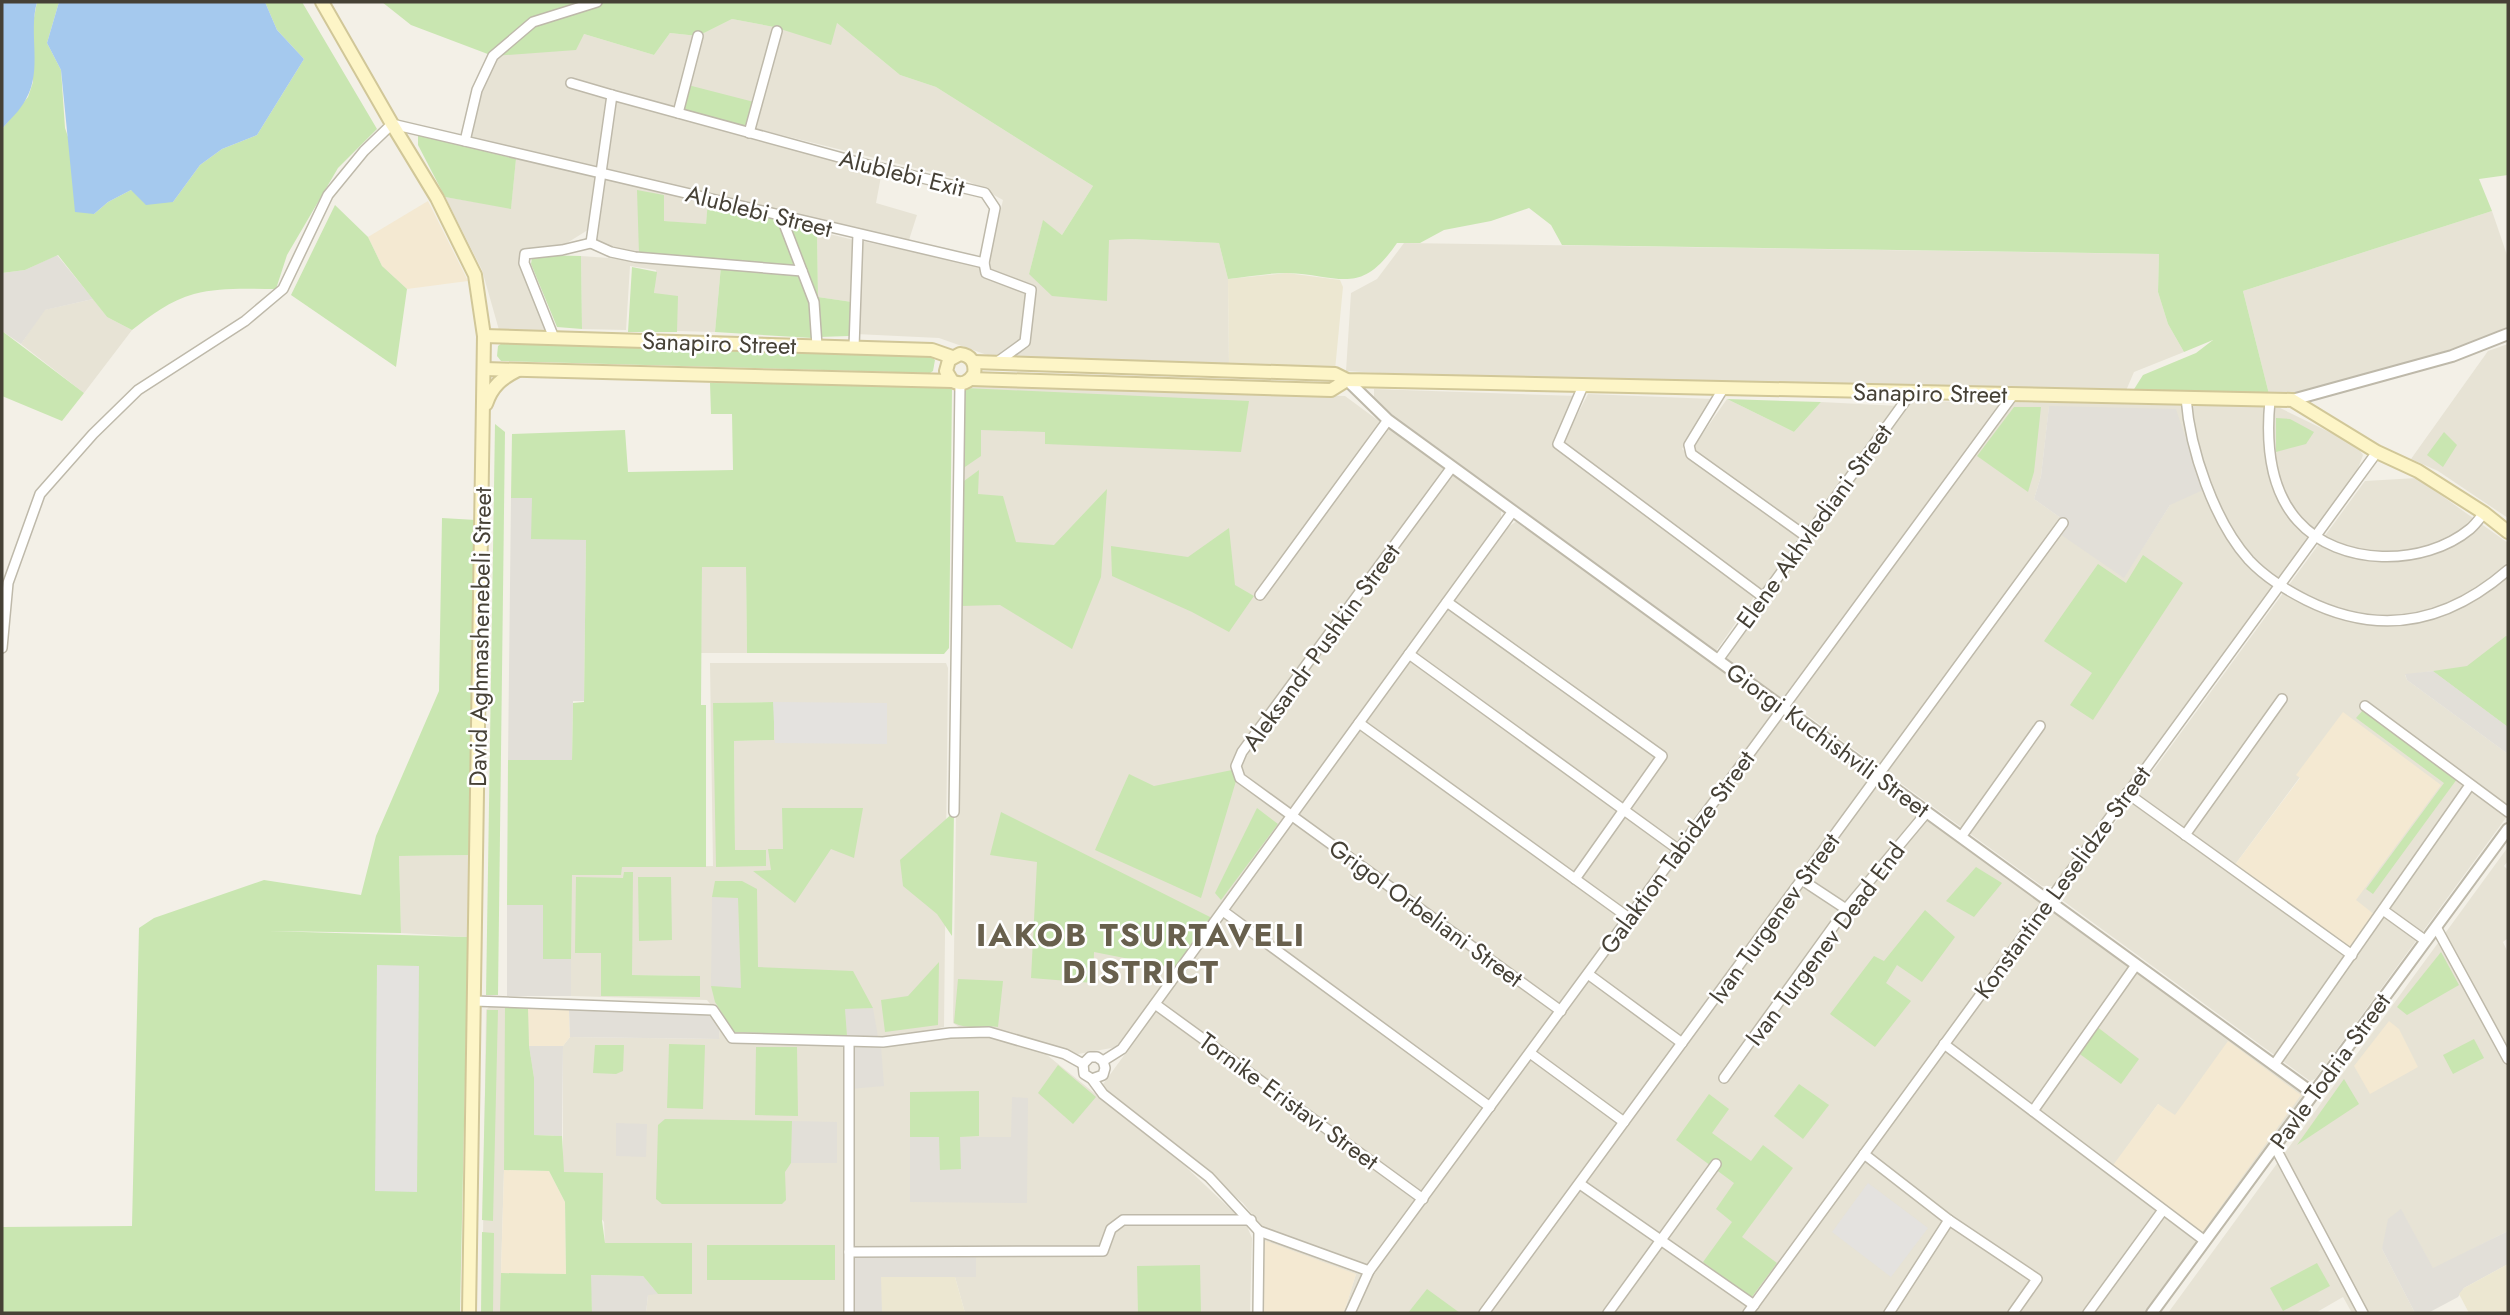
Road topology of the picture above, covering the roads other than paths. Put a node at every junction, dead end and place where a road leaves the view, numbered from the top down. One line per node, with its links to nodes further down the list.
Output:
1 (323, 2): 8 (main road, David Aghmashenebeli Street)
2 (597, 2): 10 (street)
3 (777, 31): 9 (street)
4 (698, 36): 7 (street)
5 (571, 83): 6 (street, Alublebi Exit)
6 (612, 95): 7 (street, Alublebi Exit); 11 (street)
7 (678, 113): 9 (street, Alublebi Exit)
8 (392, 124): 10 (street, Alublebi Street); 18 (main road, David Aghmashenebeli Street); 51 (street)
9 (749, 134): 15 (street, Alublebi Exit)
10 (465, 141): 11 (street, Alublebi Street)
11 (602, 173): 12 (street, Alublebi Street); 14 (street)
12 (781, 216): 13 (street, Alublebi Street); 16 (street)
13 (858, 234): 15 (street, Alublebi Street); 21 (street)
14 (591, 243): 16 (street); 19 (street)
15 (984, 262): 24 (street, Alublebi Street)
16 (802, 271): 20 (street)
17 (2506, 335): 35 (street, Sanapiro Street)
18 (484, 336): 19 (main road, Sanapiro Street); 25 (main road, David Aghmashenebeli Street)
19 (554, 338): 20 (main road, Sanapiro Street)
20 (817, 346): 21 (main road, Sanapiro Street)
21 (854, 347): 22 (main road, Sanapiro Street)
22 (952, 357): 23 (main road); 28 (main road)
23 (974, 362): 24 (main road, Sanapiro Street); 28 (main road)
24 (996, 363): 27 (main road, Sanapiro Street)
25 (484, 369): 26 (main road, Sanapiro Street); 36 (main road, David Aghmashenebeli Street)
26 (518, 370): 28 (main road, Sanapiro Street); 36 (main road)
27 (1347, 380): 28 (main road, Sanapiro Street); 29 (main road, Sanapiro Street); 37 (street, Giorgi Kuchishvili Street)
28 (961, 381): 63 (street)
29 (1583, 386): 30 (main road, Sanapiro Street); 49 (street)
30 (1723, 389): 31 (main road, Sanapiro Street); 45 (street)
31 (1911, 393): 32 (main road, Sanapiro Street); 45 (street, Elene Akhvlediani Street)
32 (2012, 395): 33 (main road, Sanapiro Street); 56 (street, Galaktion Tabidze Street)
33 (2186, 398): 34 (main road, Sanapiro Street); 47 (street)
34 (2270, 400): 35 (main road, Sanapiro Street); 44 (street)
35 (2292, 400): 38 (main road)
36 (484, 410): 83 (main road, David Aghmashenebeli Street)
37 (1388, 420): 39 (street, Giorgi Kuchishvili Street); 48 (street)
38 (2377, 452): 41 (main road); 44 (street, Konstantine Leselidze Street)
39 (1452, 467): 40 (street, Giorgi Kuchishvili Street); 66 (street, Aleksandr Pushkin Street)
40 (1513, 511): 50 (street); 53 (street, Giorgi Kuchishvili Street)
41 (2484, 513): 43 (main road); 44 (street)
42 (2063, 523): 59 (street, Ivan Turgenev Street)
43 (2508, 532)
44 (2314, 536): 47 (street, Konstantine Leselidze Street)
45 (1807, 537): 49 (street, Elene Akhvlediani Street)
46 (2508, 570): 47 (street)
47 (2278, 586): 61 (street, Konstantine Leselidze Street)
48 (1260, 595)
49 (1763, 597): 53 (street, Elene Akhvlediani Street)
50 (1447, 602): 52 (street); 62 (street)
51 (2, 648)
52 (1409, 654): 57 (street); 62 (street)
53 (1718, 660): 56 (street, Giorgi Kuchishvili Street)
54 (2282, 699): 68 (street)
55 (2365, 706): 60 (street)
56 (1783, 708): 59 (street, Giorgi Kuchishvili Street); 70 (street, Galaktion Tabidze Street)
57 (1359, 723): 66 (street); 71 (street)
58 (2040, 726): 69 (street)
59 (1878, 777): 64 (street, Giorgi Kuchishvili Street); 72 (street, Ivan Turgenev Street)
60 (2470, 785): 65 (street); 75 (street)
61 (2127, 793): 68 (street); 73 (street, Konstantine Leselidze Street)
62 (1624, 810): 70 (street); 71 (street)
63 (954, 812)
64 (1927, 812): 69 (street, Giorgi Kuchishvili Street); 74 (street, Ivan Turgenev Dead End)
65 (2508, 812)
66 (1292, 816): 76 (street); 85 (street, Grigol Orbeliani Street)
67 (2508, 829): 78 (street, Pavle Todria Street)
68 (2185, 835): 80 (street)
69 (1961, 837): 73 (street, Giorgi Kuchishvili Street)
70 (1679, 850): 77 (street, Galaktion Tabidze Street)
71 (1575, 879): 77 (street)
72 (1802, 880): 74 (street); 87 (street, Ivan Turgenev Street)
73 (2048, 901): 81 (street, Giorgi Kuchishvili Street); 88 (street, Konstantine Leselidze Street)
74 (1846, 909): 94 (street, Ivan Turgenev Dead End)
75 (2383, 910): 79 (street); 80 (street)
76 (1223, 911): 84 (street); 97 (street)
77 (1629, 918): 82 (street, Galaktion Tabidze Street)
78 (2436, 927): 79 (street, Pavle Todria Street); 90 (street)
79 (2426, 941): 96 (street, Pavle Todria Street)
80 (2352, 955): 93 (street)
81 (2136, 965): 93 (street, Giorgi Kuchishvili Street); 98 (street)
82 (1588, 974): 85 (street, Galaktion Tabidze Street); 87 (street)
83 (474, 1001): 86 (street); 114 (main road, David Aghmashenebeli Street)
84 (1155, 1004): 91 (street); 104 (street, Tornike Eristavi Street)
85 (1560, 1011): 89 (street, Galaktion Tabidze Street)
86 (849, 1042): 92 (street); 111 (street)
87 (1682, 1043): 99 (street, Ivan Turgenev Street)
88 (1944, 1044): 98 (street); 101 (street, Konstantine Leselidze Street)
89 (1530, 1053): 97 (street, Galaktion Tabidze Street); 99 (street)
90 (2508, 1059)
91 (1103, 1061): 92 (street); 95 (street)
92 (1083, 1064): 95 (street)
93 (2274, 1065): 96 (street, Giorgi Kuchishvili Street)
94 (1724, 1078)
95 (1093, 1079): 106 (street)
96 (2314, 1094): 100 (street, Pavle Todria Street)
97 (1490, 1108): 104 (street, Galaktion Tabidze Street)
98 (2033, 1111): 105 (street)
99 (1624, 1122): 103 (street, Ivan Turgenev Street)
100 (2275, 1147): 110 (street, Pavle Todria Street); 125 (street)
101 (1864, 1154): 107 (street); 113 (street, Konstantine Leselidze Street)
102 (1716, 1164): 109 (street)
103 (1580, 1184): 109 (street); 118 (street, Ivan Turgenev Street)
104 (1423, 1199): 112 (street, Galaktion Tabidze Street)
105 (2163, 1210): 110 (street); 123 (street)
106 (1251, 1220): 108 (street); 111 (street)
107 (1949, 1220): 121 (street); 122 (street)
108 (1259, 1231): 112 (street); 116 (street)
109 (1660, 1241): 113 (street); 119 (street)
110 (2205, 1241): 124 (street, Pavle Todria Street)
111 (849, 1252): 115 (street)
112 (1369, 1272): 117 (street, Galaktion Tabidze Street)
113 (1754, 1305): 120 (street, Konstantine Leselidze Street)
114 (469, 1313)
115 (849, 1313)
116 (1258, 1313)
117 (1350, 1313)
118 (1484, 1313)
119 (1608, 1313)
120 (1748, 1313)
121 (1889, 1313)
122 (2013, 1313)
123 (2088, 1313)
124 (2152, 1313)
125 (2364, 1313)

